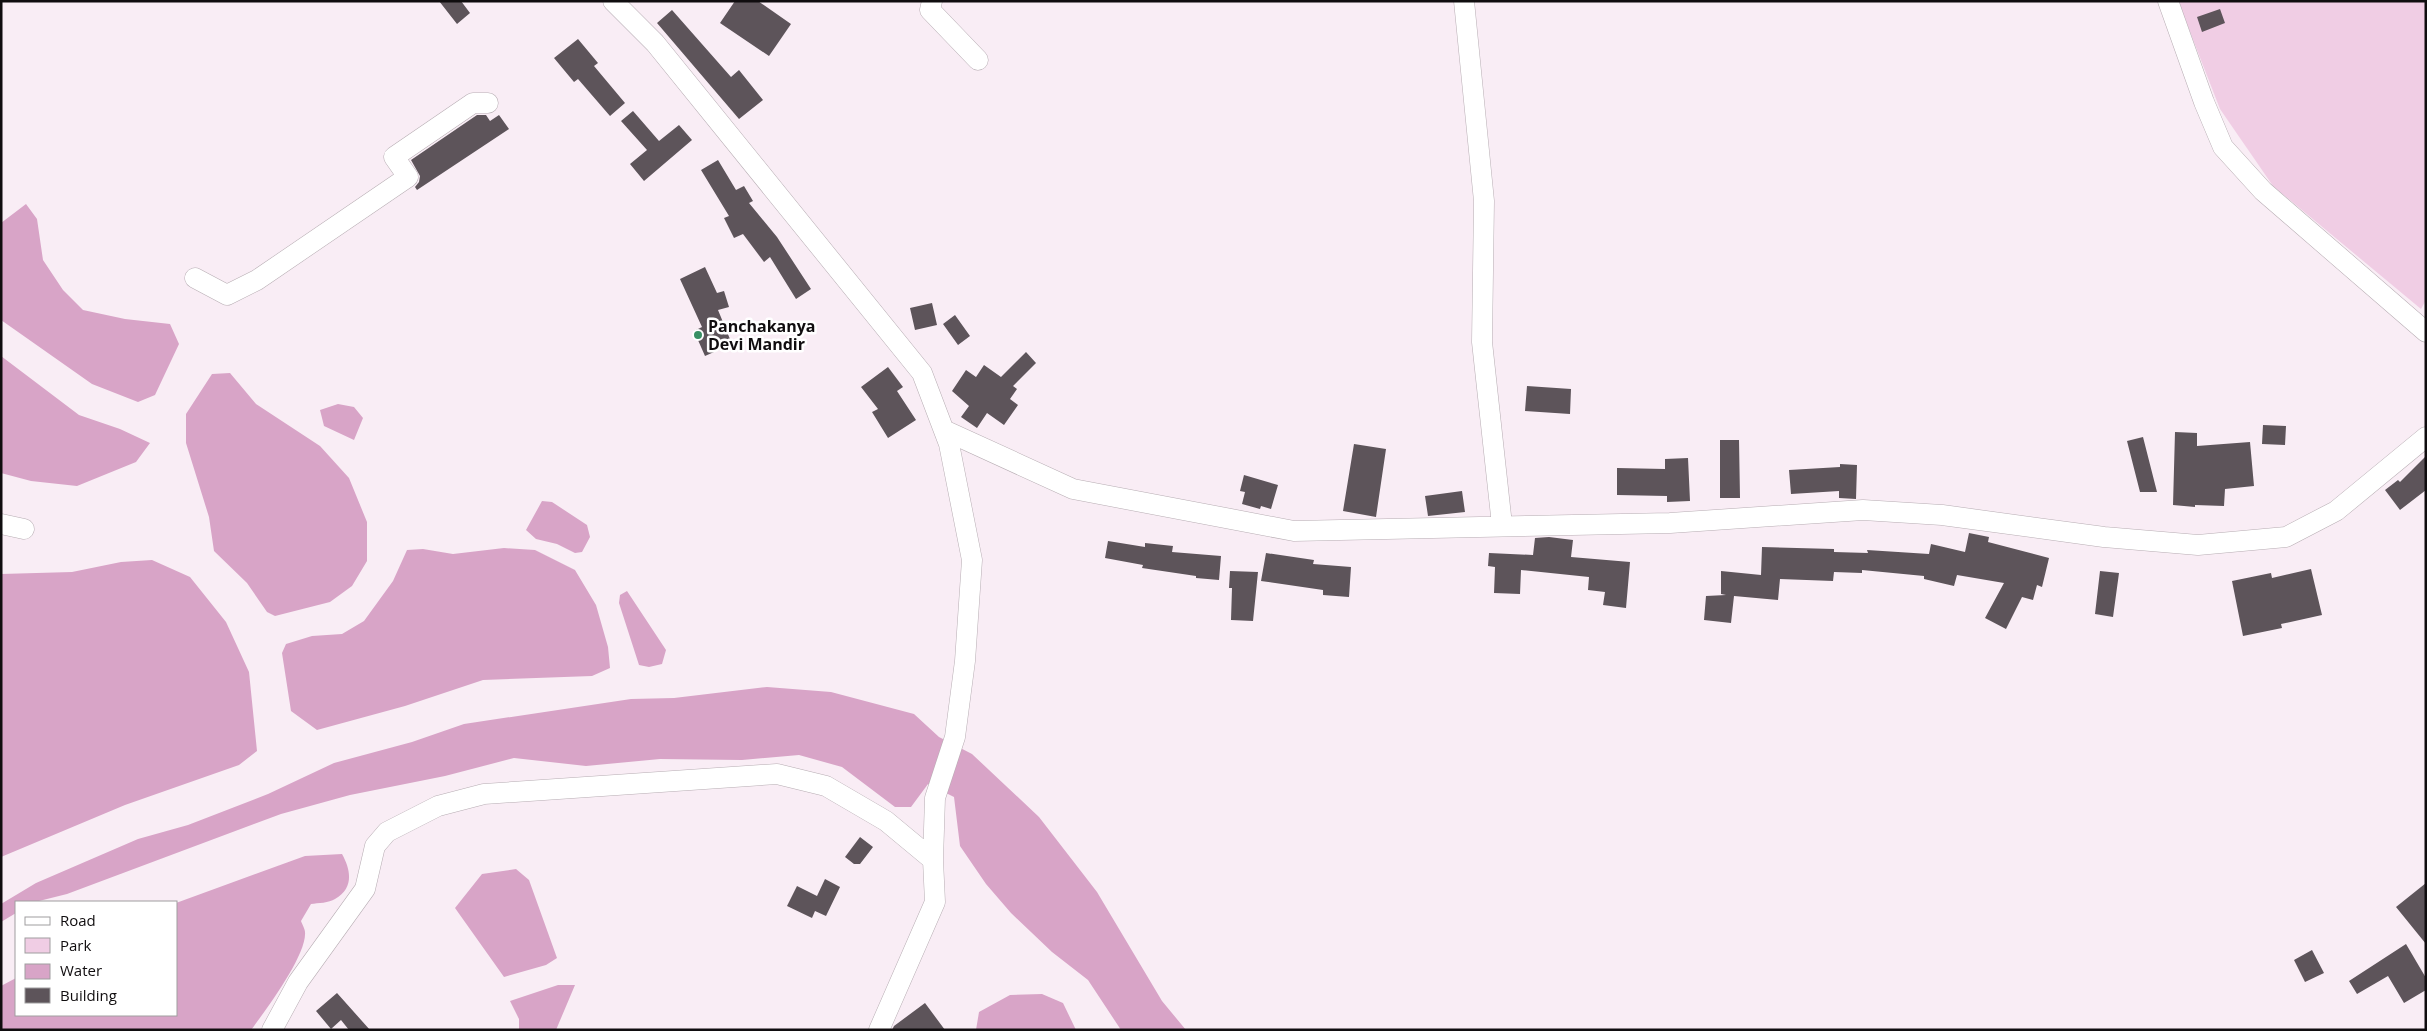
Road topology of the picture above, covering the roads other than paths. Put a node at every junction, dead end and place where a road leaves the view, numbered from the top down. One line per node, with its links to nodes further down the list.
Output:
1 (613, 1): 9 (street)
2 (932, 1): 5 (street)
3 (1464, 1): 12 (street)
4 (2168, 1): 8 (street)
5 (978, 60)
6 (488, 103): 7 (street)
7 (195, 278)
8 (2426, 332)
9 (944, 430): 12 (street); 14 (street)
10 (2426, 437): 12 (street)
11 (1, 524): 13 (street)
12 (1502, 525)
13 (24, 529)
14 (933, 860): 15 (street); 16 (street)
15 (272, 1030)
16 (879, 1030)

